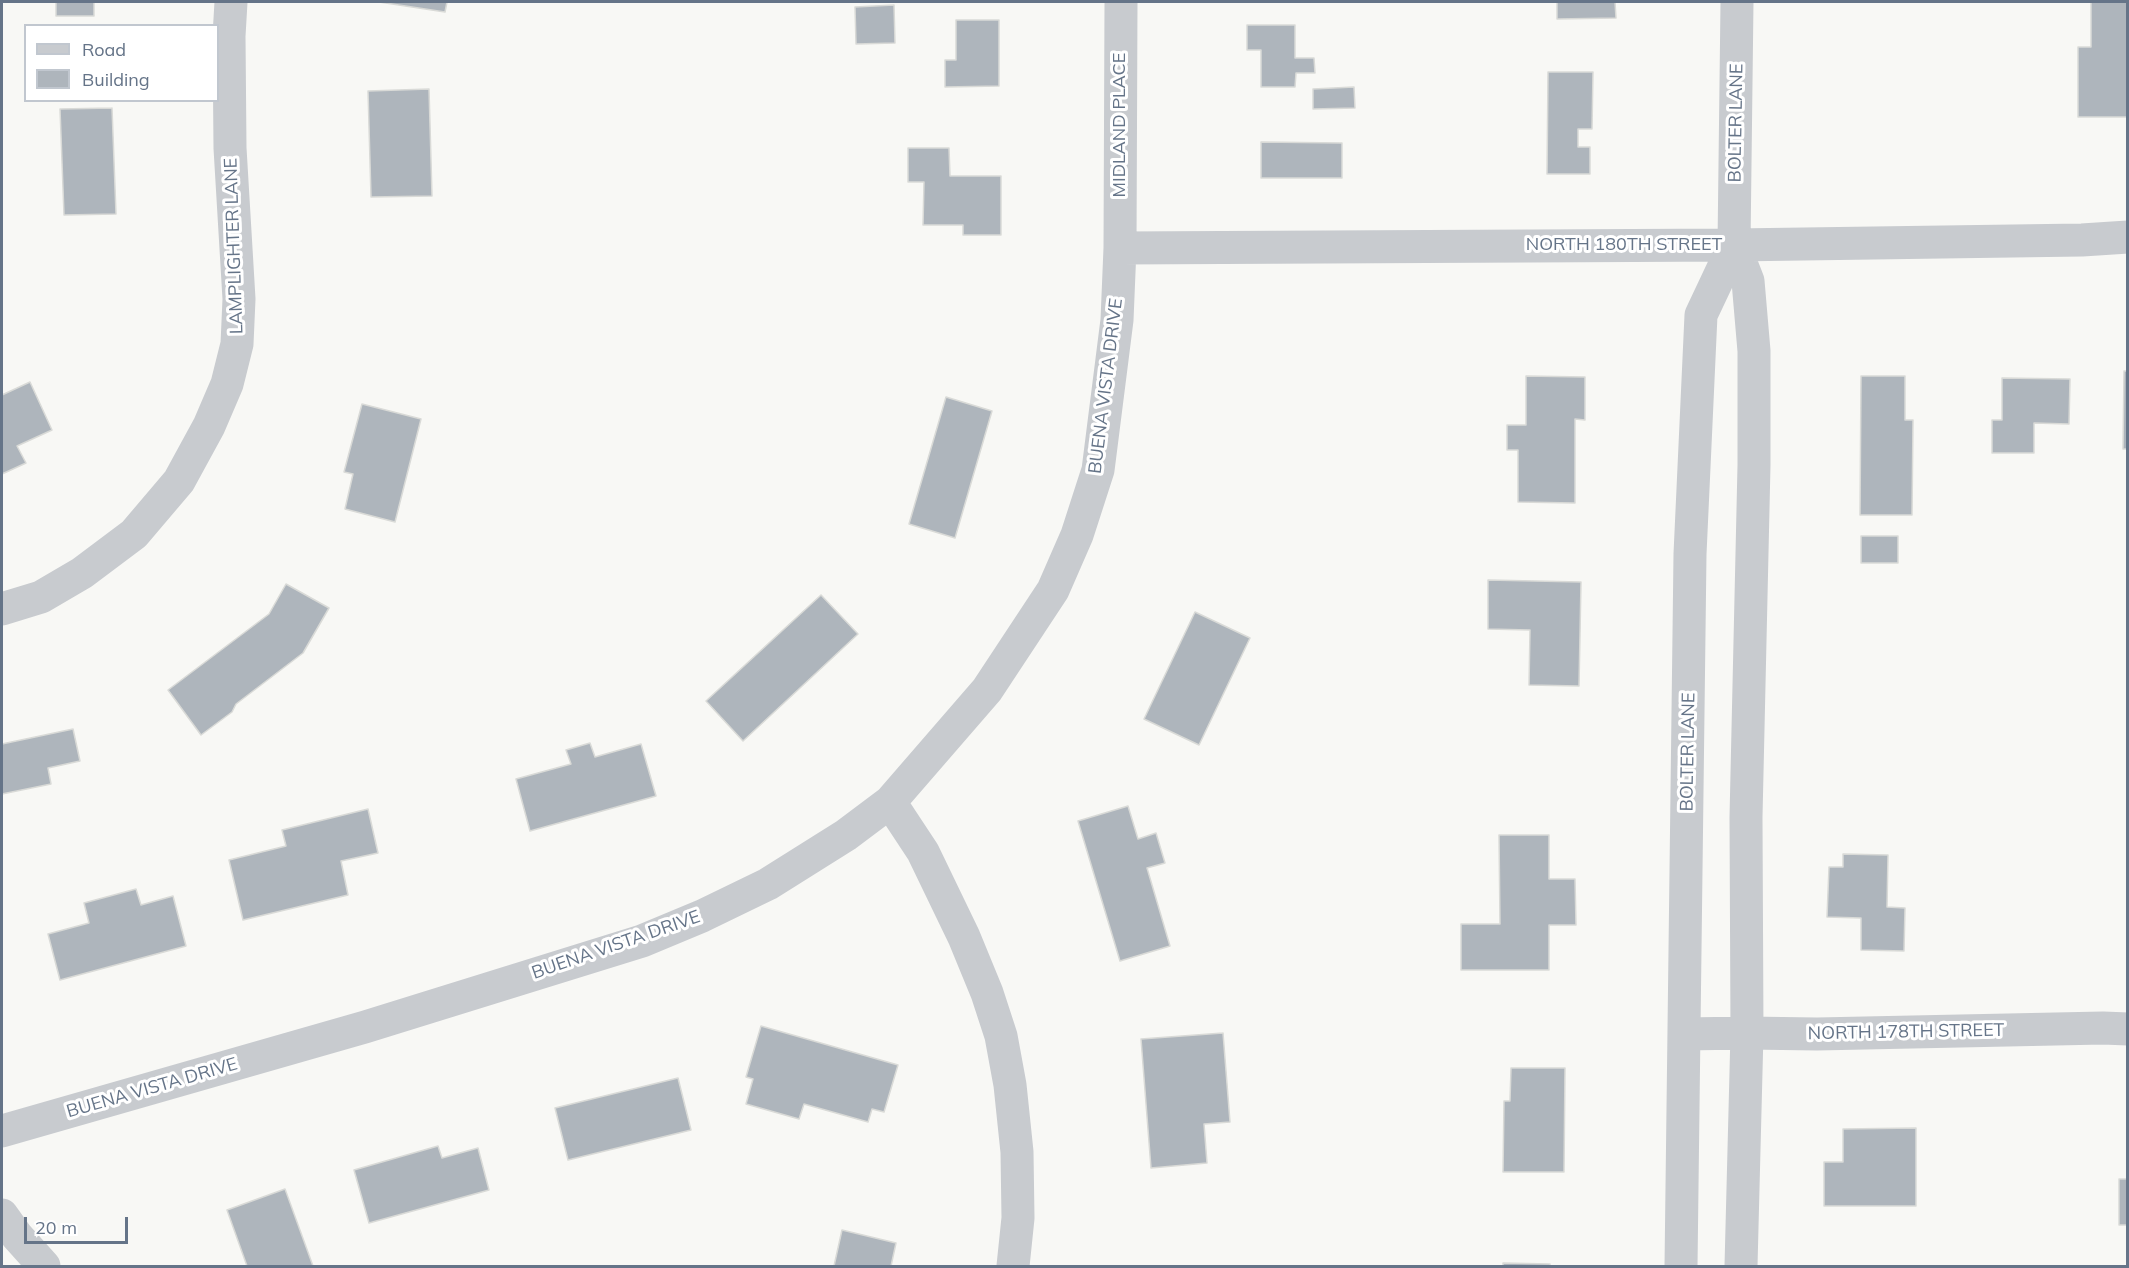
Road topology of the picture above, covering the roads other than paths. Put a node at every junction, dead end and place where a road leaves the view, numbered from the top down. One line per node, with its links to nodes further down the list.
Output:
1 (231, 2): 7 (street, LAMPLIGHTER LANE)
2 (1121, 2): 6 (street, MIDLAND PLACE)
3 (1737, 2): 5 (street, BOLTER LANE)
4 (2127, 237): 5 (street, NORTH 180TH STREET)
5 (1734, 245): 6 (street, NORTH 180TH STREET); 10 (street, BOLTER LANE); 11 (street, BOLTER LANE)
6 (1120, 248): 8 (street, BUENA VISTA DRIVE)
7 (2, 609)
8 (890, 802): 12 (street, BUENA VISTA DRIVE); 15 (street)
9 (2127, 1029): 10 (street, NORTH 178TH STREET)
10 (1747, 1032): 11 (street, NORTH 178TH STREET); 17 (street, BOLTER LANE)
11 (1684, 1034): 16 (street, BOLTER LANE)
12 (2, 1131)
13 (2, 1215): 14 (street)
14 (44, 1266)
15 (1013, 1266)
16 (1681, 1266)
17 (1741, 1266)

